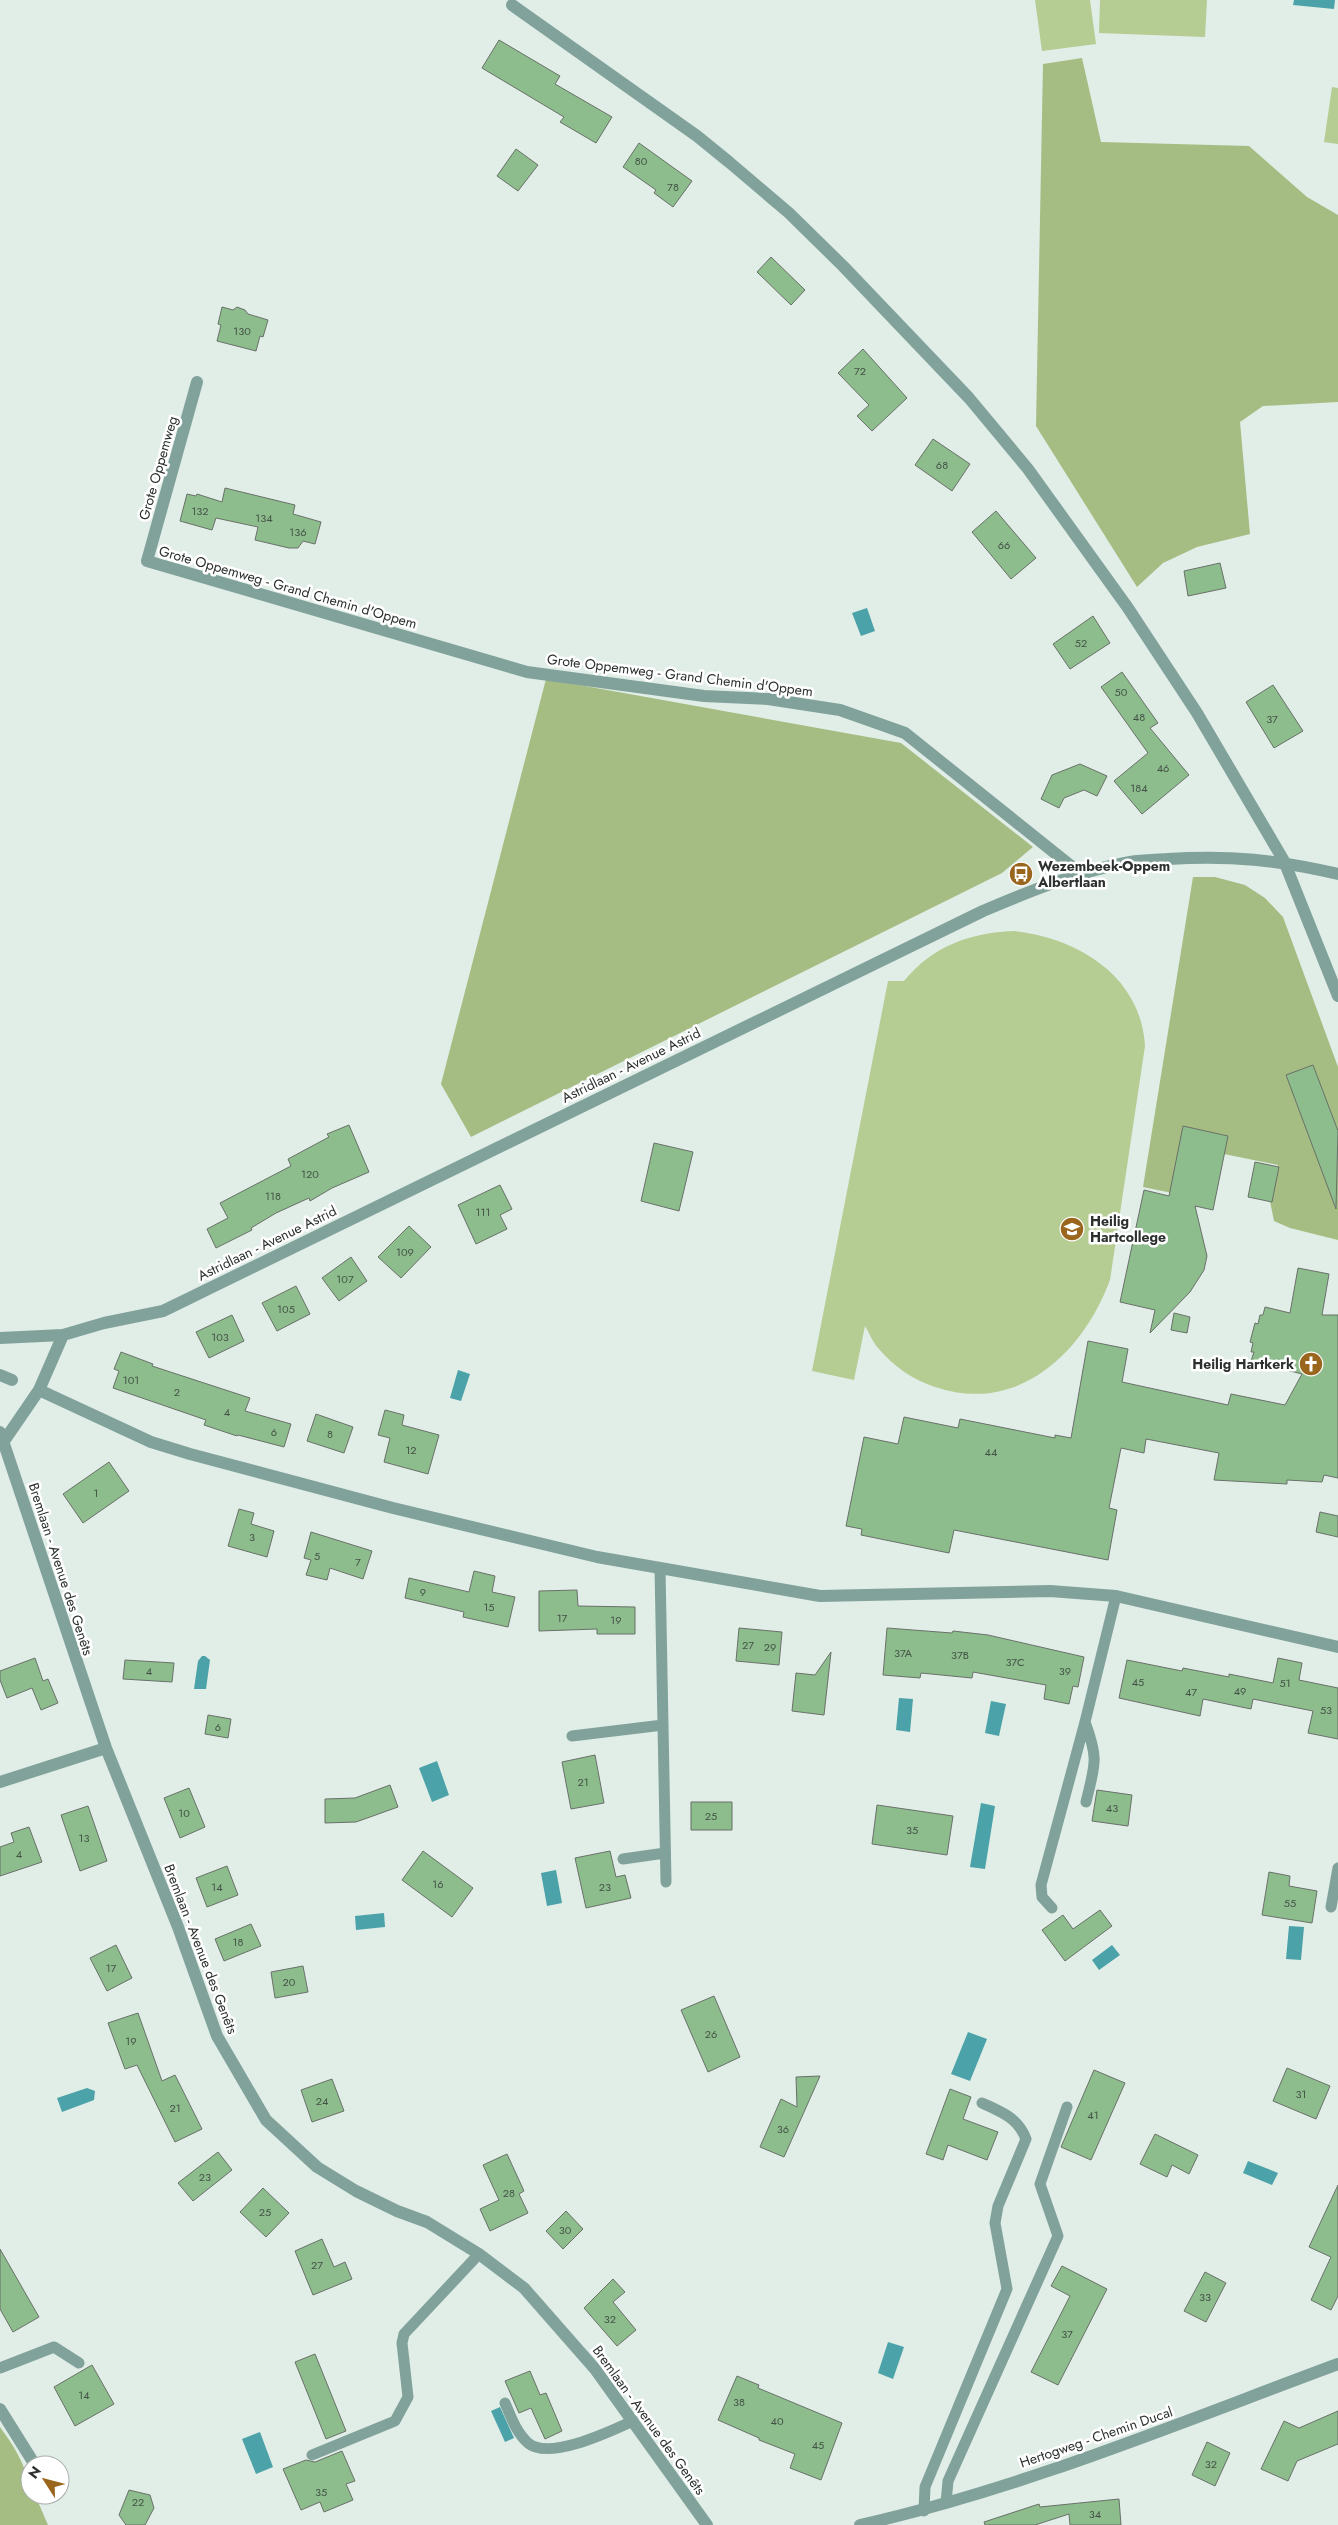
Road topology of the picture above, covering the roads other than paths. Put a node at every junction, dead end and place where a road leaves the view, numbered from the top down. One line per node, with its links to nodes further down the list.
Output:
1 (512, 5): 4 (street)
2 (198, 382): 3 (street, Grote Oppemweg)
3 (147, 561): 5 (street, Grote Oppemweg - Grand Chemin d'Oppem)
4 (1284, 861): 5 (street, Astridlaan - Avenue Astrid); 6 (street, Astridlaan - Avenue Astrid); 7 (street)
5 (1081, 874): 8 (street, Astridlaan - Avenue Astrid)
6 (1338, 874)
7 (1338, 996)
8 (63, 1335): 9 (street, Astridlaan - Avenue Astrid); 12 (street)
9 (0, 1338)
10 (0, 1375): 11 (street)
11 (12, 1380)
12 (39, 1390): 13 (street); 14 (street)
13 (2, 1436): 20 (street, Bremlaan - Avenue des Genêts)
14 (660, 1568): 15 (street); 18 (lane)
15 (1116, 1596): 16 (street); 17 (lane)
16 (1338, 1647)
17 (1085, 1722): 22 (lane); 28 (lane)
18 (663, 1725): 19 (lane); 23 (lane)
19 (572, 1736)
20 (106, 1748): 21 (street); 31 (street, Bremlaan - Avenue des Genêts)
21 (0, 1782)
22 (1086, 1802)
23 (665, 1853): 24 (lane); 26 (lane)
24 (623, 1859)
25 (1338, 1868): 27 (lane)
26 (666, 1882)
27 (1332, 1907)
28 (1052, 1908)
29 (982, 2102): 41 (lane)
30 (1066, 2107): 40 (lane)
31 (479, 2254): 37 (street, Bremlaan - Avenue des Genêts); 39 (lane)
32 (79, 2363): 34 (lane)
33 (1338, 2364): 40 (street, Hertogweg - Chemin Ducal)
34 (0, 2368)
35 (504, 2403): 37 (lane)
36 (0, 2409): 38 (street)
37 (633, 2420): 42 (street, Bremlaan - Avenue des Genêts)
38 (29, 2455)
39 (312, 2455)
40 (946, 2503): 41 (street, Hertogweg - Chemin Ducal)
41 (924, 2511): 43 (street, Hertogweg - Chemin Ducal)
42 (707, 2525)
43 (860, 2525)

